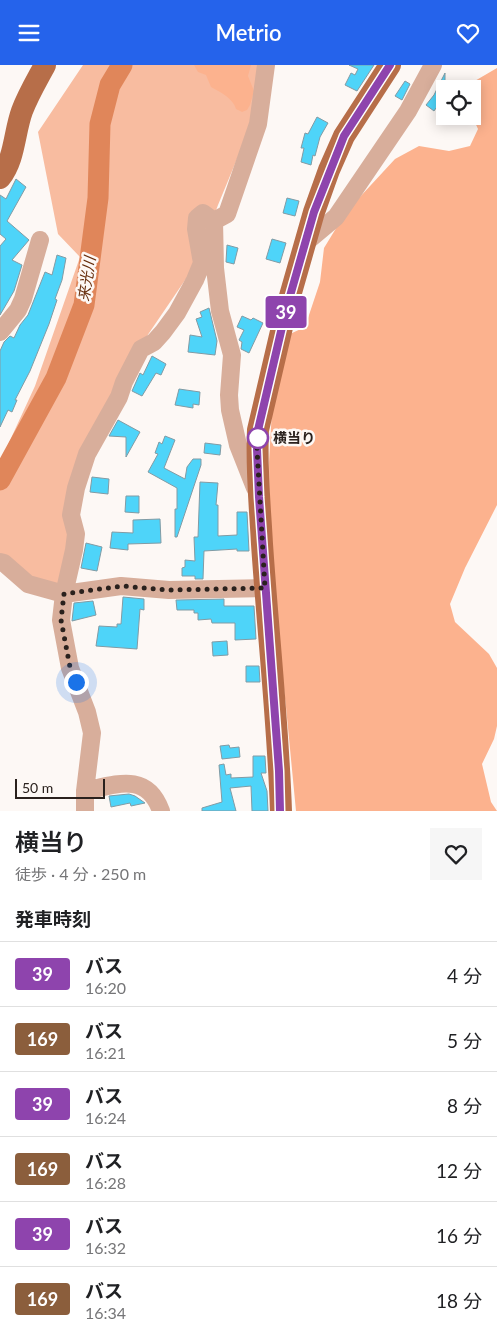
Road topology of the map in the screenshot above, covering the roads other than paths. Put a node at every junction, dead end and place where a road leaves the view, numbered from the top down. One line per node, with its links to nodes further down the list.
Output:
1 (45, 65): 5 (main road)
2 (266, 65): 6 (street)
3 (390, 65): 8 (main road)
4 (433, 65): 8 (street)
5 (0, 178)
6 (214, 221): 10 (street); 13 (street)
7 (40, 240): 9 (street)
8 (305, 243): 10 (main road)
9 (0, 332)
10 (259, 497): 12 (main road)
11 (0, 562): 13 (street)
12 (265, 588): 13 (street); 17 (main road)
13 (64, 594): 14 (street)
14 (85, 791): 15 (street); 16 (street)
15 (85, 811)
16 (161, 811)
17 (280, 811)

